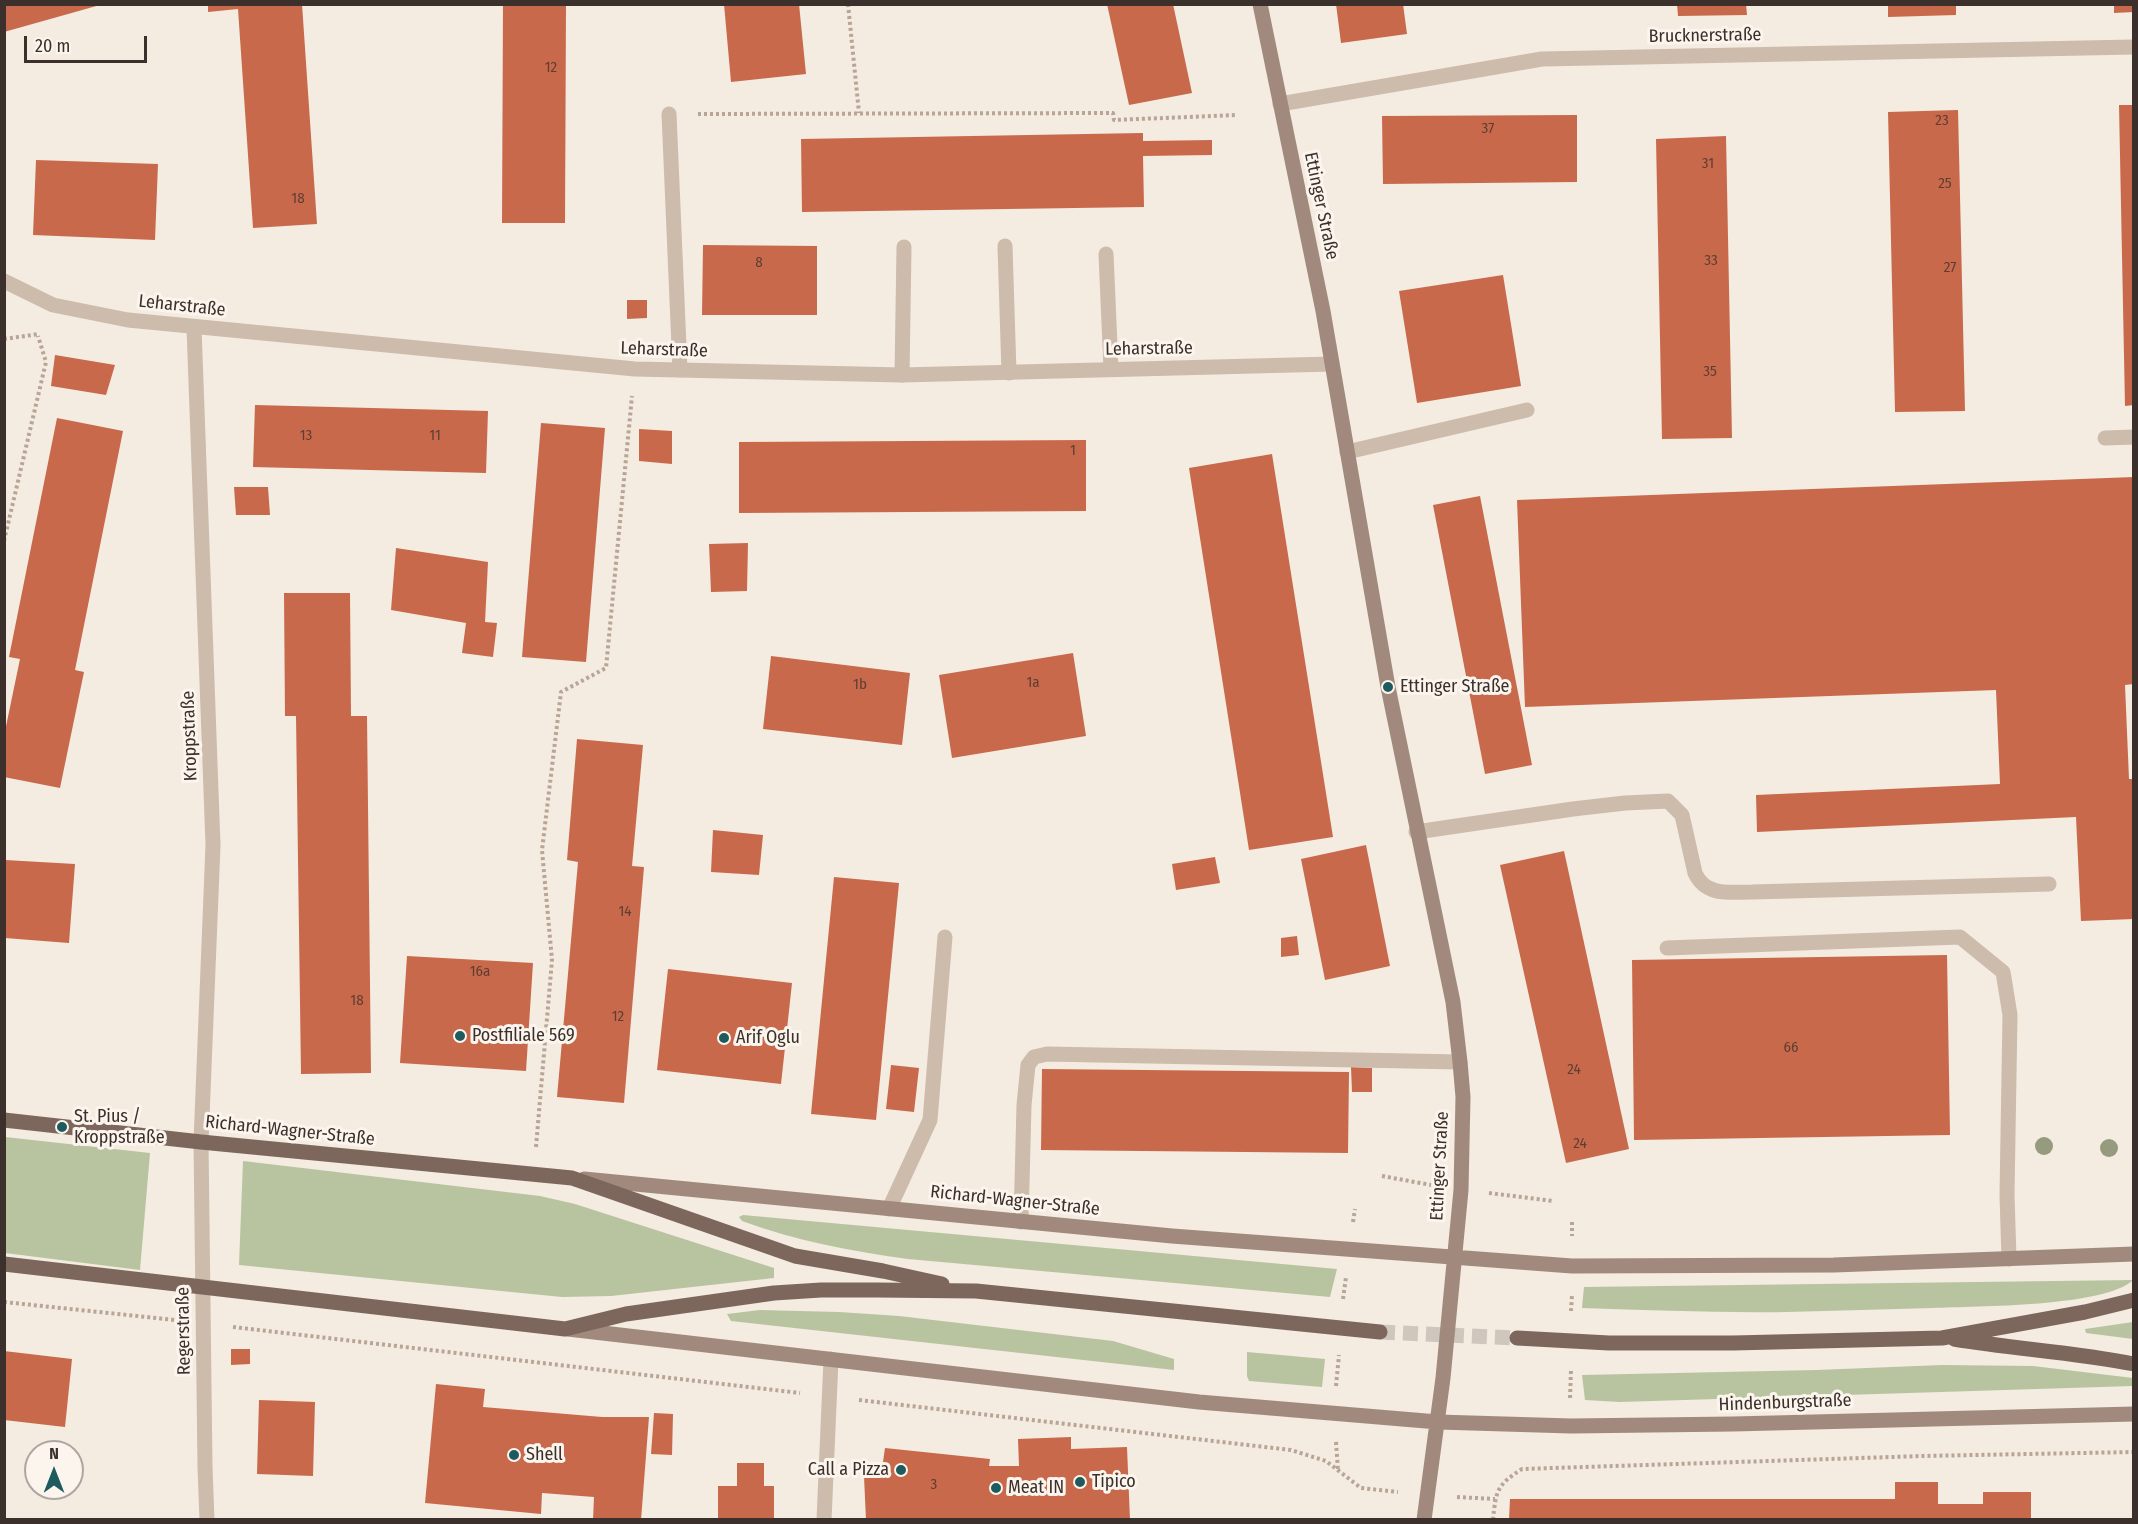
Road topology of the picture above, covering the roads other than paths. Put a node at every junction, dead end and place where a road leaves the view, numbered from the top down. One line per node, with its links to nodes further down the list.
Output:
1 (1260, 4): 3 (main road, Ettinger Straße)
2 (2133, 46): 3 (street, Brucknerstraße)
3 (1280, 104): 10 (main road, Ettinger Straße)
4 (669, 114): 12 (street)
5 (1005, 246): 13 (street)
6 (903, 247): 14 (street)
7 (1106, 254): 11 (street)
8 (4, 281): 9 (street, Leharstraße)
9 (194, 328): 12 (street, Leharstraße); 25 (street, Kroppstraße)
10 (1332, 364): 11 (street, Leharstraße); 18 (main road, Ettinger Straße)
11 (1111, 369): 13 (street, Leharstraße)
12 (680, 370): 14 (street, Leharstraße)
13 (1009, 373): 14 (street, Leharstraße)
14 (902, 375)
15 (1527, 410): 18 (street)
16 (2133, 437): 17 (street)
17 (2105, 438)
18 (1347, 452): 19 (main road, Ettinger Straße)
19 (1416, 832): 20 (street); 23 (main road, Ettinger Straße)
20 (2049, 884)
21 (945, 938): 27 (street)
22 (1667, 948): 31 (street)
23 (1460, 1062): 28 (street); 30 (main road, Ettinger Straße)
24 (4, 1120): 25 (main road, Richard-Wagner-Straße)
25 (201, 1142): 26 (main road, Richard-Wagner-Straße); 33 (street, Regerstraße)
26 (572, 1178): 27 (main road, Richard-Wagner-Straße); 34 (main road, Richard-Wagner-Straße)
27 (889, 1209): 28 (main road, Richard-Wagner-Straße)
28 (1021, 1221): 30 (main road, Richard-Wagner-Straße)
29 (2133, 1254): 31 (main road)
30 (1454, 1258): 31 (main road); 43 (main road, Ettinger Straße)
31 (2009, 1259)
32 (4, 1264): 33 (main road, Richard-Wagner-Straße)
33 (203, 1287): 36 (main road, Richard-Wagner-Straße); 44 (street, Regerstraße)
34 (976, 1291): 36 (main road, Richard-Wagner-Straße); 37 (main road, Richard-Wagner-Straße)
35 (2133, 1300): 39 (main road)
36 (565, 1329): 40 (main road, Richard-Wagner-Straße)
37 (1380, 1332)
38 (1517, 1338): 39 (main road)
39 (1942, 1338): 41 (main road)
40 (831, 1359): 43 (main road, Richard-Wagner-Straße); 45 (street)
41 (2133, 1364)
42 (2133, 1414): 43 (main road, Hindenburgstraße)
43 (1438, 1422): 46 (main road, Ettinger Straße)
44 (207, 1520)
45 (824, 1520)
46 (1424, 1520)

